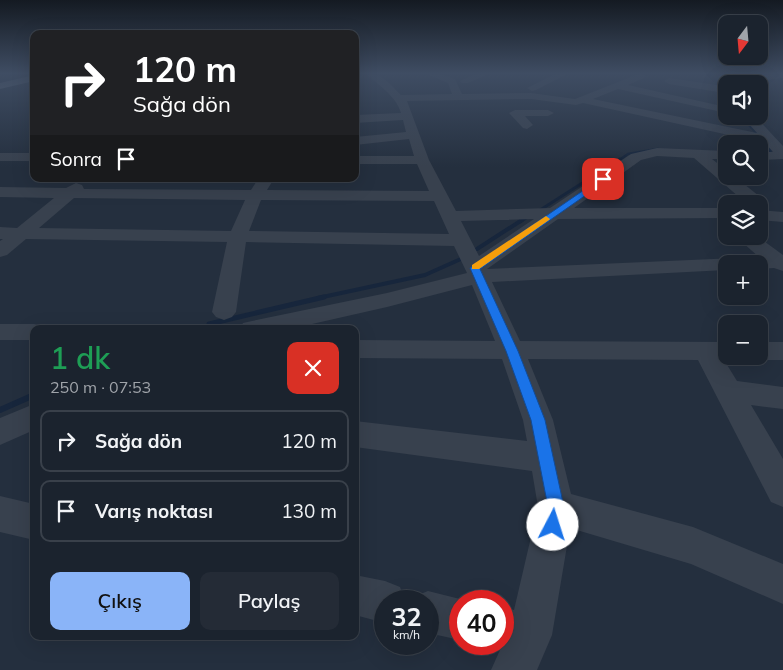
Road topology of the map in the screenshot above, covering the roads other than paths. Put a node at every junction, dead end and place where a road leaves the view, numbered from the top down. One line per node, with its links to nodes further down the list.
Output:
1 (399, 104): 9 (street)
2 (427, 104): 9 (street)
3 (456, 104): 9 (street)
4 (565, 104): 7 (street)
5 (576, 104): 7 (street)
6 (701, 104): 8 (street)
7 (572, 106): 11 (street); 14 (street)
8 (718, 108)
9 (403, 110): 10 (street); 13 (street); 21 (street)
10 (359, 118)
11 (527, 125)
12 (757, 125): 14 (street)
13 (359, 138)
14 (771, 140): 18 (street)
15 (698, 154): 16 (street); 27 (street); 30 (street)
16 (718, 155)
17 (0, 157): 19 (street)
18 (780, 157)
19 (30, 158)
20 (359, 160): 21 (street)
21 (422, 160): 28 (street)
22 (84, 182): 25 (street)
23 (264, 182): 26 (street)
24 (0, 192): 25 (street)
25 (70, 192): 26 (street); 32 (street)
26 (255, 195): 28 (street); 33 (street)
27 (747, 195)
28 (444, 206): 30 (street); 34 (street)
29 (718, 212): 30 (street)
30 (554, 213): 40 (street)
31 (0, 233): 32 (street)
32 (22, 233): 33 (street); 36 (street)
33 (237, 237): 34 (street); 41 (street)
34 (461, 240): 40 (street)
35 (756, 245): 38 (street)
36 (0, 251)
37 (768, 263): 38 (street)
38 (781, 263)
39 (718, 264): 40 (street)
40 (477, 272): 42 (street); 46 (street)
41 (224, 312)
42 (271, 325)
43 (0, 332): 44 (street)
44 (30, 332)
45 (359, 349): 46 (street)
46 (512, 351): 47 (street); 55 (street)
47 (716, 351): 50 (street)
48 (768, 351): 49 (street)
49 (783, 351)
50 (728, 391): 51 (street); 56 (street)
51 (783, 398)
52 (30, 418): 53 (street)
53 (0, 432)
54 (359, 435): 55 (street)
55 (546, 458): 57 (street)
56 (783, 490)
57 (556, 507): 60 (street); 63 (street)
58 (0, 514): 59 (street)
59 (30, 521)
60 (783, 584)
61 (359, 596): 62 (street)
62 (374, 599)
63 (516, 645)

